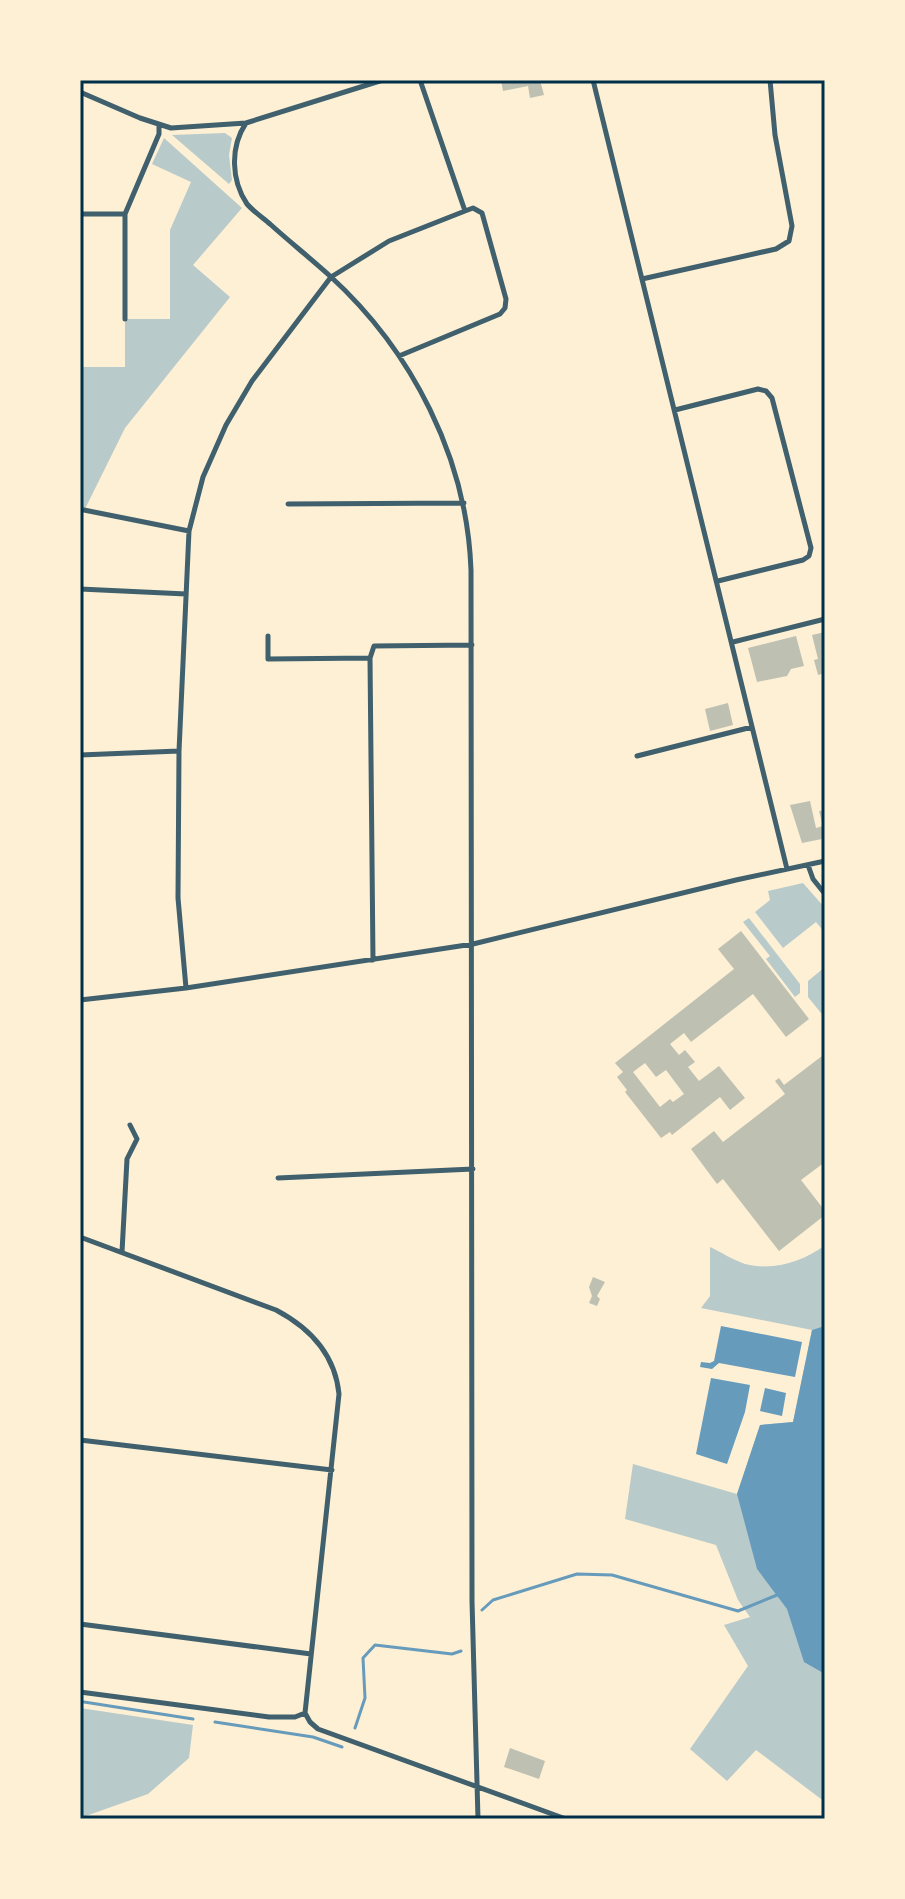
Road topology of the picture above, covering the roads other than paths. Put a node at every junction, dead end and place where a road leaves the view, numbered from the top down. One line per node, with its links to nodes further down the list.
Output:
1 (383, 80): 6 (street)
2 (420, 80): 8 (street)
3 (593, 80): 12 (street)
4 (770, 80): 12 (street)
5 (80, 92): 7 (street)
6 (246, 123): 7 (street); 11 (street)
7 (159, 126): 10 (street)
8 (465, 211): 11 (street); 14 (street)
9 (80, 214): 10 (street)
10 (125, 214): 13 (street)
11 (331, 277): 14 (street); 19 (street)
12 (642, 279): 15 (street)
13 (125, 319)
14 (399, 356): 16 (street)
15 (675, 410): 20 (street); 20 (street)
16 (464, 503): 17 (street); 26 (street)
17 (288, 504)
18 (84, 510): 19 (street)
19 (189, 531): 22 (street)
20 (718, 581): 25 (street)
21 (80, 589): 22 (street)
22 (186, 594): 29 (street)
23 (825, 619): 25 (street)
24 (268, 636): 27 (street)
25 (733, 642): 28 (street)
26 (472, 645): 27 (street); 36 (street)
27 (370, 658): 37 (street)
28 (752, 727): 31 (street); 34 (street)
29 (179, 751): 30 (street); 38 (street)
30 (80, 755)
31 (637, 756)
32 (825, 861): 33 (street)
33 (808, 865): 34 (street); 35 (street)
34 (787, 869): 36 (street)
35 (825, 894)
36 (473, 944): 37 (street); 41 (street)
37 (373, 960): 38 (street)
38 (186, 988): 39 (street)
39 (80, 1000)
40 (130, 1125): 44 (street)
41 (473, 1169): 42 (street); 51 (street)
42 (278, 1178)
43 (80, 1237): 44 (street)
44 (122, 1252): 46 (street)
45 (80, 1440): 46 (street)
46 (332, 1470): 48 (street)
47 (80, 1624): 48 (street)
48 (311, 1654): 50 (street)
49 (80, 1692): 50 (street)
50 (305, 1713): 51 (street)
51 (476, 1787): 52 (street); 53 (street)
52 (478, 1819)
53 (566, 1819)

